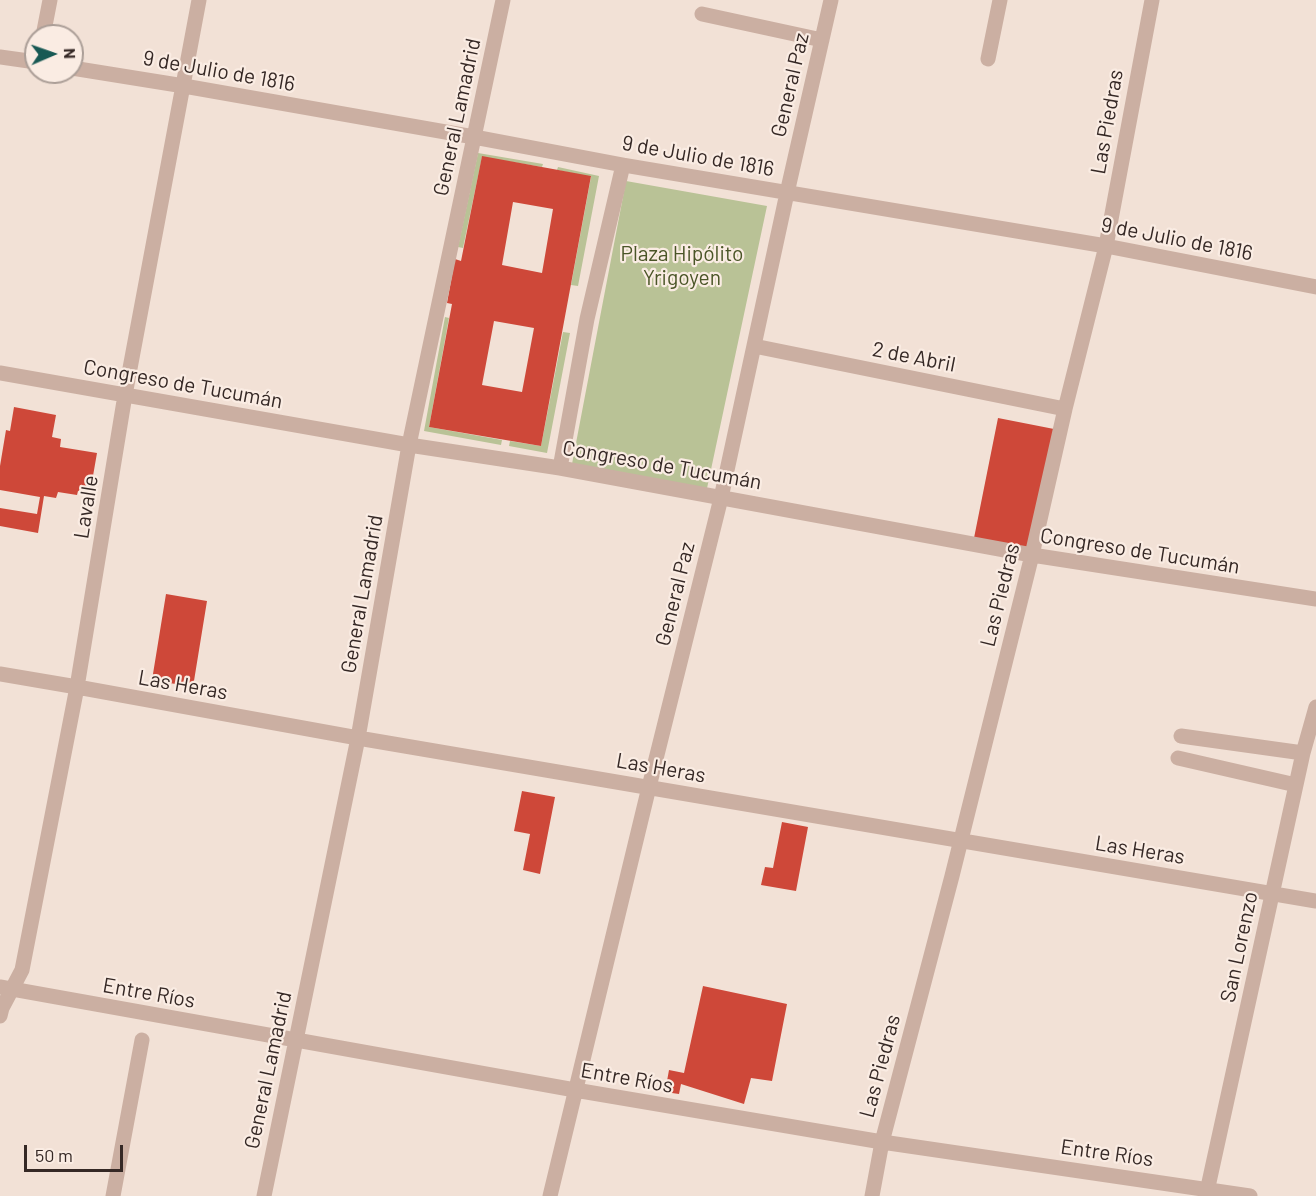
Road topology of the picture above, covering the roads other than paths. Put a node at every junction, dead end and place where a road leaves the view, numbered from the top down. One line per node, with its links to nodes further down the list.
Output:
1 (50, 0): 8 (street)
2 (200, 0): 14 (street, Lavalle)
3 (503, 0): 15 (street, General Lamadrid)
4 (831, 0): 9 (street, General Paz)
5 (1000, 0): 11 (street)
6 (1152, 0): 18 (street, Las Piedras)
7 (702, 14): 9 (street)
8 (45, 24)
9 (822, 40): 17 (street, General Paz)
10 (0, 57): 12 (street)
11 (988, 59)
12 (24, 60)
13 (84, 70): 14 (street, 9 de Julio de 1816)
14 (184, 86): 15 (street, 9 de Julio de 1816); 22 (street, Lavalle)
15 (474, 137): 16 (street, 9 de Julio de 1816); 24 (street, General Lamadrid)
16 (623, 165): 17 (street, 9 de Julio de 1816); 25 (street)
17 (787, 193): 18 (street, 9 de Julio de 1816); 20 (street, General Paz)
18 (1106, 246): 19 (street, 9 de Julio de 1816); 23 (street, Las Piedras)
19 (1316, 287)
20 (754, 346): 23 (street, 2 de Abril); 26 (street, General Paz)
21 (0, 373): 22 (street, Congreso de Tucumán)
22 (125, 395): 24 (street, Congreso de Tucumán); 30 (street, Lavalle)
23 (1065, 409): 27 (street, Las Piedras)
24 (409, 445): 25 (street, Congreso de Tucumán); 33 (street, General Lamadrid)
25 (560, 468): 26 (street, Congreso de Tucumán)
26 (721, 498): 27 (street, Congreso de Tucumán); 37 (street, General Paz)
27 (1032, 555): 28 (street, Congreso de Tucumán); 38 (street, Las Piedras)
28 (1316, 599)
29 (0, 674): 30 (street, Las Heras)
30 (77, 687): 33 (street, Las Heras); 41 (street, Lavalle)
31 (1316, 707): 34 (street, San Lorenzo)
32 (1181, 736): 34 (street)
33 (358, 738): 37 (street, Las Heras); 44 (street, General Lamadrid)
34 (1303, 753): 36 (street, San Lorenzo)
35 (1178, 758): 36 (street)
36 (1296, 785): 39 (street, San Lorenzo)
37 (649, 787): 38 (street, Las Heras); 45 (street, General Paz)
38 (960, 841): 39 (street, Las Heras); 46 (street, Las Piedras)
39 (1272, 893): 40 (street, Las Heras); 47 (street, San Lorenzo)
40 (1316, 901)
41 (6, 988): 42 (street, Lavalle); 44 (street, Entre Ríos)
42 (0, 1016)
43 (142, 1040): 48 (street)
44 (296, 1041): 45 (street, Entre Ríos); 49 (street, General Lamadrid)
45 (575, 1090): 46 (street, Entre Ríos); 50 (street, General Paz)
46 (882, 1142): 47 (street, Entre Ríos); 51 (street, Las Piedras)
47 (1207, 1193): 52 (street, Entre Ríos)
48 (113, 1196)
49 (264, 1196)
50 (550, 1196)
51 (872, 1196)
52 (1250, 1196)

